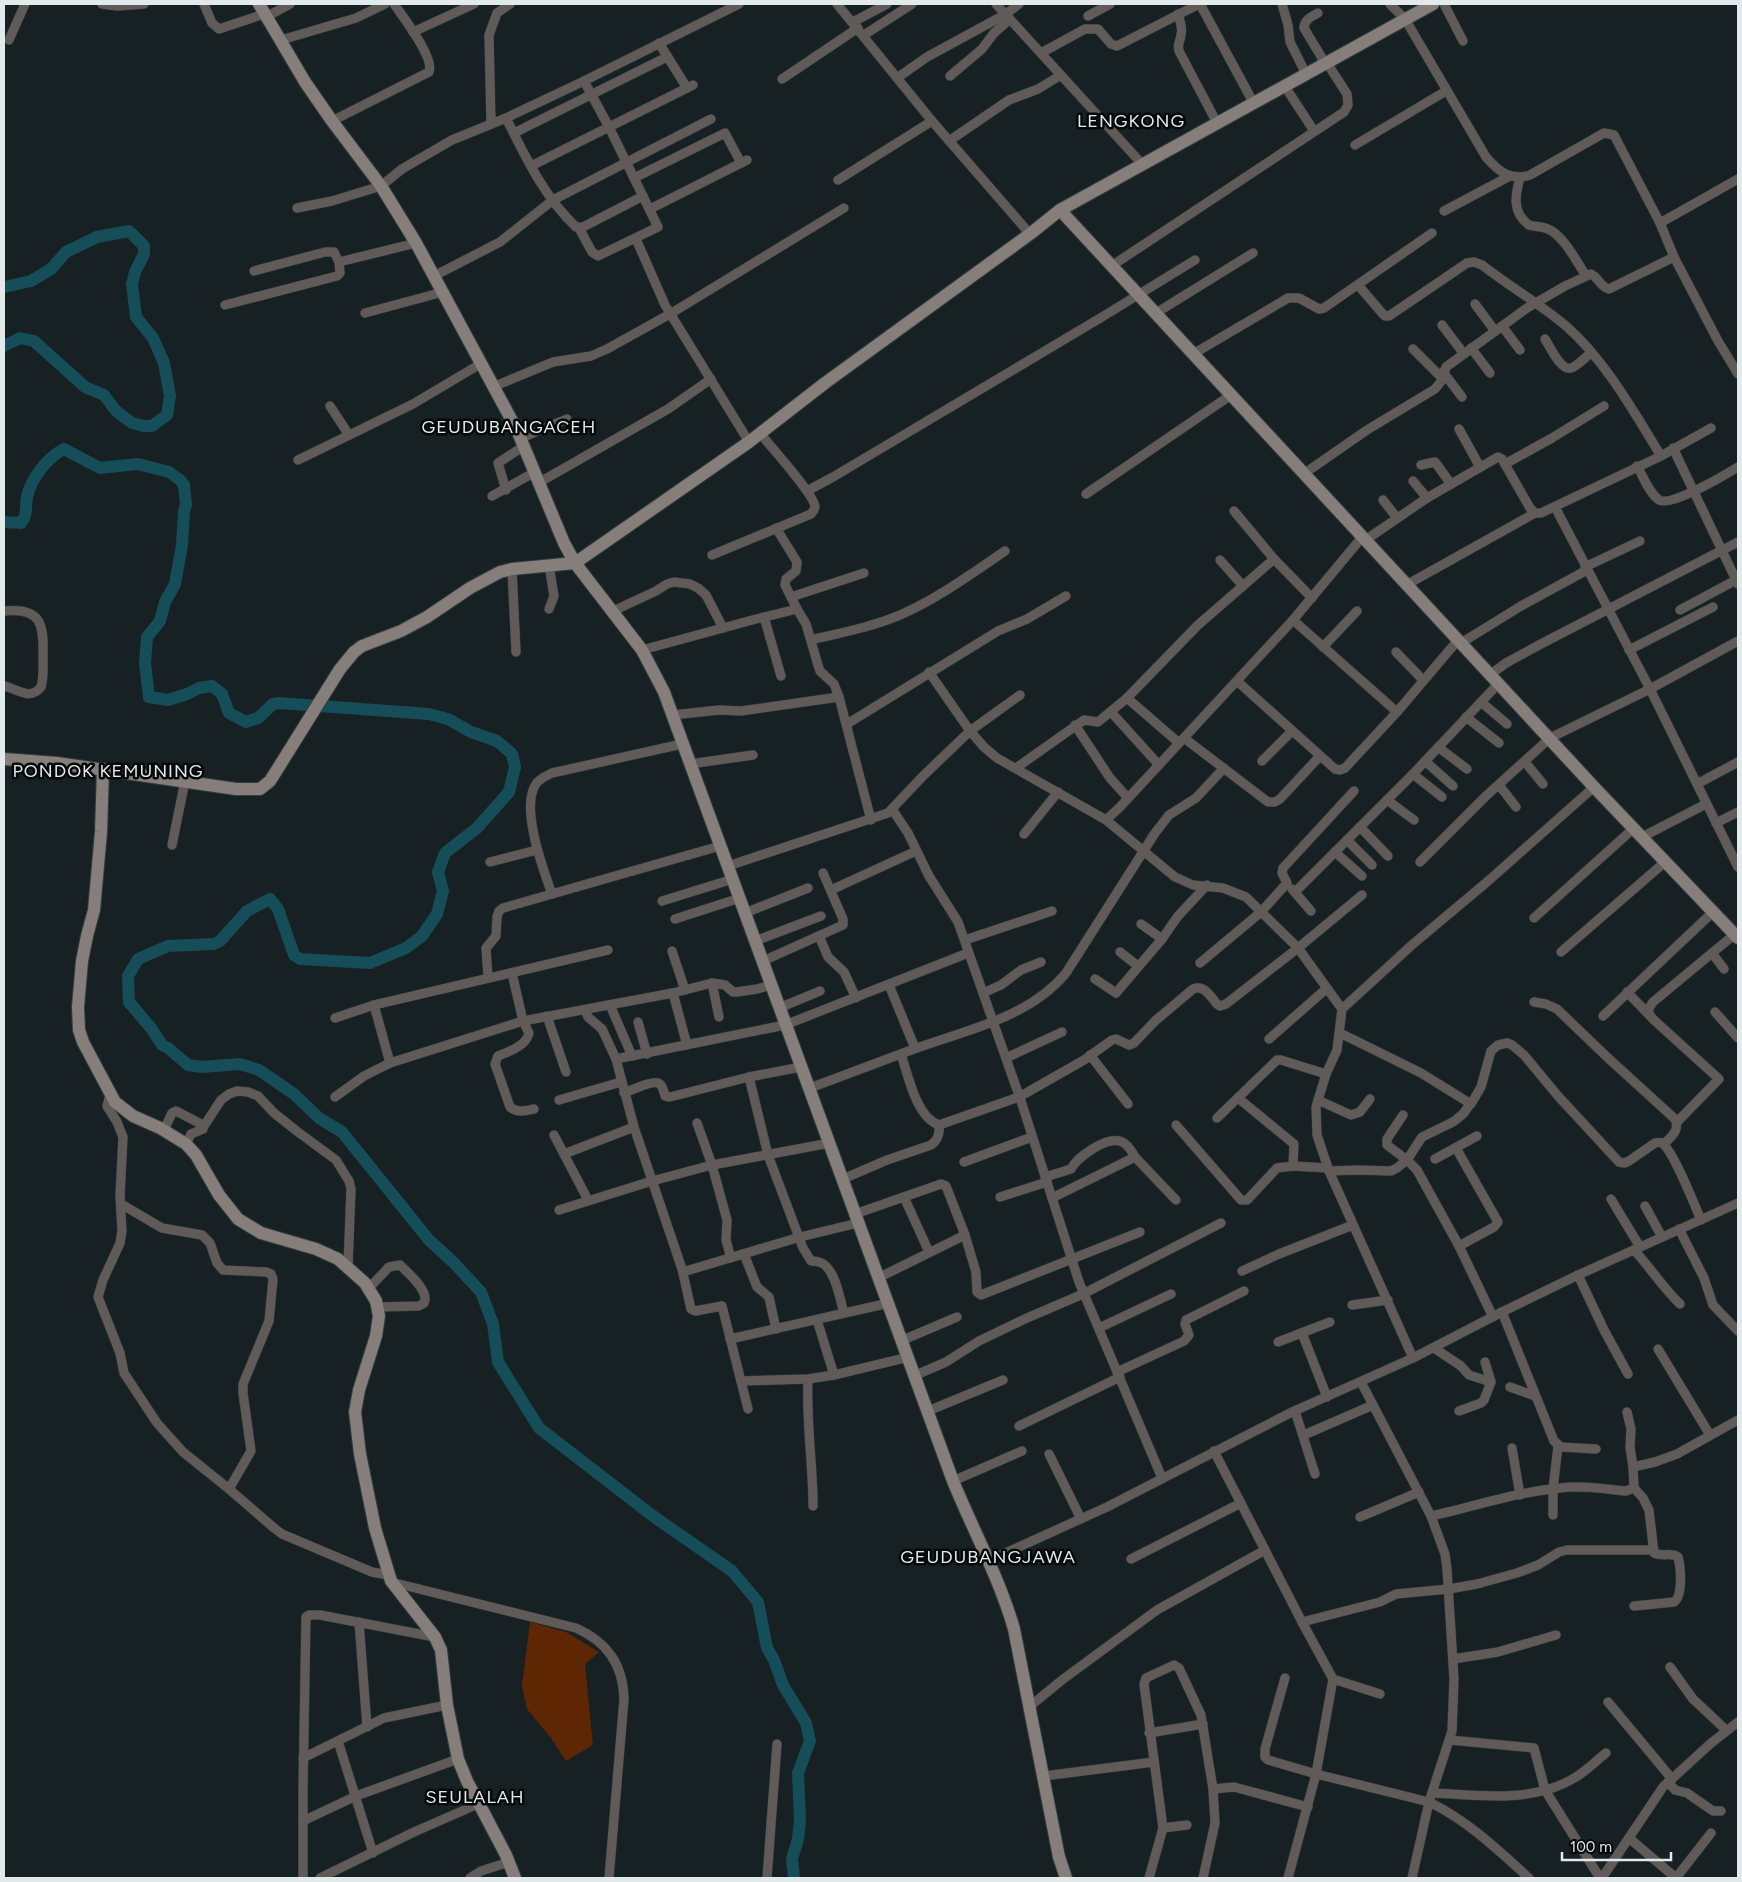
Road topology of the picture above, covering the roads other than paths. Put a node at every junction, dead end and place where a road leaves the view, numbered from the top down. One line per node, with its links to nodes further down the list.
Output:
1 (25, 4): 30 (street)
2 (102, 4): 3 (street)
3 (144, 4)
4 (204, 4): 22 (street)
5 (290, 4): 22 (street)
6 (386, 4): 31 (street)
7 (394, 4): 29 (street)
8 (474, 4): 29 (street)
9 (510, 4): 51 (street)
10 (739, 4): 33 (street)
11 (837, 4): 28 (street)
12 (887, 4): 28 (street)
13 (912, 4): 28 (street)
14 (996, 4): 26 (street)
15 (1019, 4): 26 (street)
16 (1110, 4): 25 (street)
17 (1200, 4): 24 (street); 46 (street)
18 (1282, 4): 37 (street)
19 (1390, 4): 27 (street)
20 (1433, 4): 27 (street)
21 (1444, 4): 32 (street)
22 (263, 12): 31 (street)
23 (1318, 13): 36 (street)
24 (1178, 14): 34 (street); 52 (street)
25 (1088, 16)
26 (1008, 17): 34 (street); 39 (street); 40 (street)
27 (1405, 20): 36 (street); 44 (street)
28 (858, 28): 40 (street); 41 (street)
29 (413, 32): 49 (street)
30 (9, 40)
31 (281, 40): 49 (street)
32 (1463, 42)
33 (659, 43): 35 (street); 42 (street)
34 (1041, 54): 38 (street)
35 (667, 57): 45 (street); 53 (street)
36 (1326, 63): 37 (street); 54 (street)
37 (1306, 74): 43 (street)
38 (1061, 75): 56 (street); 59 (street)
39 (950, 76)
40 (897, 78): 50 (street)
41 (782, 79)
42 (584, 81): 45 (street); 47 (street)
43 (1284, 85): 46 (street); 54 (street)
44 (1446, 91): 57 (street); 61 (street)
45 (592, 94): 53 (street); 55 (street)
46 (1253, 102): 52 (street)
47 (506, 118): 51 (street); 55 (street)
48 (711, 119): 58 (street)
49 (332, 121): 66 (street)
50 (932, 121): 56 (street); 65 (street)
51 (491, 123): 66 (street)
52 (1217, 123): 59 (street)
53 (609, 127): 58 (street); 60 (street)
54 (1314, 131): 84 (street)
55 (514, 134): 60 (street)
56 (949, 141): 77 (street)
57 (1355, 145)
58 (626, 163): 62 (street); 68 (street)
59 (1142, 164): 72 (street)
60 (531, 166): 68 (street)
61 (1510, 176): 63 (street); 73 (street)
62 (634, 178): 67 (street); 71 (street)
63 (1520, 178): 74 (street); 87 (street)
64 (1738, 179): 74 (street)
65 (838, 180)
66 (381, 186): 69 (street); 79 (street)
67 (643, 196): 71 (street); 75 (street)
68 (553, 200): 75 (street); 86 (street)
69 (297, 208)
70 (844, 208): 96 (street)
71 (650, 209): 78 (street)
72 (1060, 210): 77 (street); 84 (street)
73 (1444, 211)
74 (1660, 223): 81 (street)
75 (579, 228): 78 (street)
76 (1432, 233): 88 (street)
77 (1030, 234): 118 (street)
78 (636, 239): 96 (street)
79 (416, 243): 83 (street); 86 (street)
80 (1253, 253): 95 (street)
81 (1674, 257): 87 (street); 107 (street)
82 (1195, 260): 90 (street)
83 (340, 262): 85 (street); 93 (street)
84 (1113, 265): 90 (street)
85 (254, 271)
86 (434, 276): 89 (street)
87 (1586, 276): 92 (street)
88 (1358, 285): 92 (street); 104 (street)
89 (443, 292): 94 (street); 105 (street)
90 (1138, 294): 95 (street); 135 (street)
91 (1475, 304): 98 (street)
92 (1536, 304): 98 (street); 103 (street)
93 (224, 305)
94 (365, 313)
95 (1156, 313): 104 (street)
96 (670, 314): 109 (street); 110 (street)
97 (1442, 325): 102 (street)
98 (1499, 328): 101 (street); 102 (street)
99 (1545, 339): 103 (street)
100 (1413, 349): 108 (street)
101 (1520, 350)
102 (1467, 351): 106 (street); 108 (street)
103 (1591, 353): 123 (street)
104 (1193, 354): 111 (street)
105 (482, 363): 110 (street); 119 (street)
106 (1490, 373)
107 (1738, 374)
108 (1443, 376): 112 (street); 130 (street)
109 (711, 379): 121 (street); 131 (street)
110 (494, 386): 120 (street)
111 (1231, 395): 130 (street); 137 (street)
112 (1462, 397)
113 (330, 406): 119 (street)
114 (1604, 406): 125 (street)
115 (567, 419): 120 (street)
116 (1710, 428): 122 (street)
117 (1459, 429): 128 (street)
118 (760, 434): 121 (street); 135 (street)
119 (349, 435): 124 (street)
120 (522, 442): 131 (street); 134 (street)
121 (749, 442): 154 (street)
122 (1673, 448): 123 (street); 136 (street)
123 (1660, 456): 127 (street)
124 (298, 460)
125 (1505, 464): 128 (street); 143 (street)
126 (1420, 465): 133 (street)
127 (1638, 466): 136 (street); 141 (street)
128 (1480, 467): 133 (street)
129 (1738, 467): 136 (street)
130 (1304, 473): 146 (street)
131 (538, 477): 134 (street); 154 (street)
132 (1413, 481): 139 (street)
133 (1451, 484): 139 (street)
134 (506, 490): 138 (street)
135 (807, 490): 145 (street)
136 (1694, 492): 150 (street)
137 (1086, 494)
138 (492, 496)
139 (1427, 498): 144 (street)
140 (1383, 500): 144 (street)
141 (1555, 507): 143 (street); 156 (street)
142 (1234, 511): 152 (street)
143 (1535, 513): 160 (street)
144 (1397, 518): 146 (street)
145 (776, 528): 151 (street); 163 (street)
146 (1365, 538): 160 (street); 164 (street)
147 (1640, 541): 156 (street)
148 (1738, 542): 150 (street)
149 (1005, 551): 176 (street)
150 (1722, 551): 159 (street); 168 (street)
151 (712, 555)
152 (1274, 559): 161 (street); 164 (street)
153 (1220, 560): 161 (street)
154 (575, 563): 155 (street); 172 (street)
155 (549, 565): 157 (street); 166 (street)
156 (1586, 568): 168 (street); 177 (street)
157 (512, 569): 182 (street); 223 (street)
158 (864, 573): 163 (street)
159 (1737, 582): 169 (street)
160 (1408, 584): 177 (street)
161 (1243, 586): 193 (street)
162 (1066, 596): 184 (street)
163 (791, 597): 167 (street)
164 (1312, 598): 174 (street)
165 (1713, 607): 181 (street)
166 (549, 609)
167 (798, 609): 173 (street); 176 (street)
168 (1607, 610): 181 (street); 186 (street)
169 (1680, 610)
170 (1357, 611): 179 (street)
171 (4, 612): 189 (street)
172 (612, 612): 175 (street); 180 (street)
173 (764, 617): 175 (street); 185 (street)
174 (1293, 620): 179 (street); 187 (street)
175 (722, 628): 180 (street)
176 (811, 640): 192 (street)
177 (1459, 641): 186 (street); 188 (street)
178 (1738, 641): 190 (street)
179 (1324, 646): 196 (street)
180 (642, 650): 197 (street)
181 (1629, 650): 190 (street)
182 (516, 652)
183 (1396, 652): 188 (street)
184 (929, 672): 199 (street); 202 (street)
185 (781, 676)
186 (1495, 679): 194 (street); 204 (street)
187 (1237, 680): 203 (street); 205 (street)
188 (1423, 680): 196 (street)
189 (4, 686)
190 (1650, 689): 204 (street); 225 (street)
191 (1020, 695): 202 (street)
192 (839, 697): 197 (street); 199 (street)
193 (1127, 698): 195 (street); 205 (street)
194 (1481, 702): 198 (street); 200 (street)
195 (1111, 712): 201 (street); 217 (street)
196 (1397, 712): 210 (street)
197 (673, 715): 207 (street)
198 (1466, 717): 206 (street); 208 (street)
199 (847, 724): 238 (street)
200 (1507, 724)
201 (1075, 725): 218 (street); 232 (street)
202 (970, 731): 218 (street); 236 (street)
203 (1292, 731): 210 (street); 212 (street)
204 (1550, 738): 214 (street); 228 (street)
205 (1182, 741): 217 (street); 219 (street)
206 (1499, 743)
207 (682, 744): 216 (street); 248 (street)
208 (1438, 747): 213 (street); 221 (street)
209 (753, 755): 216 (street)
210 (1320, 756): 219 (street)
211 (4, 759): 220 (street)
212 (1262, 761)
213 (1426, 761): 222 (street); 227 (street)
214 (1525, 762): 224 (street); 226 (street)
215 (1738, 762): 225 (street)
216 (690, 764): 247 (street)
217 (1159, 765): 232 (street)
218 (1016, 768): 230 (street)
219 (1224, 768): 250 (street)
220 (103, 769): 223 (street); 348 (street)
221 (1467, 769)
222 (1413, 774): 231 (street); 233 (street)
223 (185, 781): 246 (street)
224 (1543, 784)
225 (1697, 784): 234 (street)
226 (1498, 785): 235 (street); 254 (street)
227 (1453, 786)
228 (1594, 787): 243 (street); 314 (street)
229 (1354, 790): 262 (street)
230 (1058, 792): 239 (street); 244 (street)
231 (1442, 797)
232 (1128, 798): 239 (street)
233 (1387, 800): 240 (street); 242 (street)
234 (1706, 804): 241 (street); 243 (street)
235 (1516, 807)
236 (892, 808): 238 (street); 249 (street)
237 (1738, 812): 241 (street)
238 (870, 820): 258 (street)
239 (1106, 820): 250 (street)
240 (1414, 820)
241 (1716, 823): 257 (street)
242 (1360, 827): 245 (street); 252 (street)
243 (1638, 833): 255 (street); 277 (street)
244 (1024, 834)
245 (1347, 840): 251 (street); 256 (street)
246 (172, 845)
247 (720, 846): 258 (street); 267 (street)
248 (537, 850): 253 (street); 267 (street)
249 (916, 851): 265 (street); 283 (street)
250 (1143, 851): 263 (street); 324 (street)
251 (1335, 852): 260 (street); 266 (street)
252 (1388, 856)
253 (490, 862)
254 (1420, 862)
255 (1665, 862): 273 (street); 289 (street)
256 (1372, 865)
257 (1738, 865)
258 (728, 866): 261 (street)
259 (823, 873): 265 (street)
260 (1362, 876)
261 (732, 879): 269 (street); 270 (street)
262 (1288, 883): 266 (street); 274 (street)
263 (1207, 885): 274 (street); 282 (street)
264 (808, 888): 275 (street)
265 (831, 890): 280 (street)
266 (1295, 892): 272 (street)
267 (552, 894): 298 (street)
268 (1362, 895): 285 (street)
269 (740, 898): 275 (street); 278 (street)
270 (662, 901)
271 (1052, 911): 283 (street)
272 (1311, 911)
273 (1714, 911): 281 (street); 306 (street)
274 (1261, 912): 285 (street); 294 (street)
275 (745, 913): 284 (street)
276 (821, 916): 284 (street)
277 (1534, 918)
278 (675, 919)
279 (1141, 924): 282 (street)
280 (819, 936): 292 (street); 309 (street)
281 (1737, 936): 291 (street)
282 (1162, 939): 295 (street)
283 (965, 940): 290 (street)
284 (755, 941): 292 (street)
285 (1298, 948): 303 (street); 336 (street)
286 (608, 950): 297 (street)
287 (672, 951): 304 (street)
288 (1120, 952): 295 (street)
289 (1561, 952)
290 (968, 953): 302 (street); 308 (street)
291 (1712, 953): 296 (street); 317 (street)
292 (763, 962): 301 (street)
293 (1041, 962): 308 (street)
294 (1200, 963)
295 (1138, 966): 299 (street)
296 (1724, 969)
297 (512, 973): 298 (street); 322 (street)
298 (488, 977): 311 (street)
299 (1095, 979)
300 (712, 983): 301 (street); 304 (street); 320 (street)
301 (771, 985): 313 (street)
302 (889, 985): 309 (street); 333 (street)
303 (1326, 989): 314 (street); 331 (street)
304 (685, 990): 307 (street)
305 (820, 991): 313 (street)
306 (1627, 992): 317 (street); 319 (street)
307 (673, 993): 312 (street); 332 (street)
308 (983, 993): 324 (street)
309 (856, 998): 325 (street)
310 (1534, 1002): 360 (street)
311 (374, 1005): 321 (street); 340 (street)
312 (610, 1005): 315 (street); 328 (street)
313 (779, 1008): 325 (street)
314 (1342, 1009): 327 (street)
315 (585, 1010): 318 (street); 330 (street)
316 (1715, 1012): 329 (street)
317 (1648, 1014): 360 (street)
318 (547, 1016): 322 (street); 342 (street)
319 (1602, 1016)
320 (719, 1017)
321 (335, 1018)
322 (523, 1020): 340 (street); 357 (street)
323 (638, 1022): 334 (street)
324 (993, 1022): 333 (street); 338 (street)
325 (785, 1025): 332 (street); 341 (street)
326 (1062, 1032): 338 (street)
327 (1340, 1032): 343 (street); 356 (street)
328 (623, 1034): 330 (street); 337 (street)
329 (1738, 1038)
330 (607, 1039): 339 (street)
331 (1269, 1039)
332 (687, 1045): 334 (street)
333 (915, 1048): 335 (street)
334 (647, 1054): 337 (street)
335 (901, 1054): 346 (street); 362 (street)
336 (1090, 1055): 350 (street); 355 (street)
337 (632, 1056): 339 (street)
338 (1006, 1058): 350 (street)
339 (616, 1060): 345 (street)
340 (390, 1063): 349 (street)
341 (801, 1067): 344 (street); 346 (street)
342 (566, 1072)
343 (1326, 1074): 351 (street); 354 (street)
344 (749, 1077): 347 (street); 375 (street)
345 (621, 1082): 347 (street); 353 (street)
346 (810, 1088): 370 (street)
347 (624, 1093): 365 (street)
348 (110, 1096): 366 (street); 393 (street)
349 (335, 1097)
350 (1019, 1097): 362 (street); 369 (street)
351 (1238, 1098): 359 (street); 381 (street)
352 (1370, 1099): 354 (street)
353 (560, 1100)
354 (1318, 1100): 382 (street)
355 (1128, 1104)
356 (1471, 1104): 372 (street); 378 (street)
357 (534, 1109)
358 (1403, 1115): 378 (street)
359 (1217, 1118)
360 (1677, 1122): 372 (street)
361 (697, 1124): 380 (street)
362 (939, 1125): 383 (street)
363 (1176, 1125): 381 (street)
364 (204, 1126): 366 (street); 371 (street); 411 (street)
365 (634, 1127): 374 (street); 385 (street)
366 (164, 1130): 371 (street)
367 (554, 1135): 374 (street)
368 (1477, 1136): 373 (street)
369 (1032, 1137): 379 (street); 384 (street)
370 (830, 1143): 375 (street); 383 (street)
371 (186, 1144): 411 (street)
372 (1664, 1144): 397 (street)
373 (1456, 1148): 377 (street); 405 (street)
374 (564, 1154): 390 (street)
375 (768, 1155): 380 (street); 403 (street)
376 (1135, 1157): 384 (street); 388 (street); 391 (street)
377 (1435, 1159)
378 (1407, 1160): 382 (street); 405 (street)
379 (964, 1162)
380 (712, 1165): 385 (street); 409 (street)
381 (1293, 1166): 382 (street)
382 (1328, 1170): 399 (street)
383 (843, 1179): 396 (street)
384 (1046, 1180): 387 (street); 388 (street)
385 (652, 1181): 390 (street); 412 (street)
386 (904, 1197): 396 (street); 402 (street); 407 (street)
387 (1000, 1197)
388 (1052, 1198): 410 (street)
389 (1611, 1199): 406 (street)
390 (588, 1200): 395 (street)
391 (1176, 1200)
392 (1738, 1202): 397 (street)
393 (121, 1204): 476 (street); 476 (street)
394 (1645, 1206): 404 (street)
395 (559, 1210)
396 (857, 1218): 403 (street); 415 (street)
397 (1701, 1220): 400 (street)
398 (1221, 1223): 418 (street)
399 (1353, 1225): 413 (street); 420 (street)
400 (1680, 1229): 404 (street); 433 (street)
401 (1140, 1232): 410 (street)
402 (965, 1235): 407 (street); 410 (street)
403 (800, 1237): 408 (street); 426 (street)
404 (1662, 1237): 406 (street)
405 (1459, 1246): 428 (street)
406 (1637, 1248): 414 (street); 422 (street)
407 (929, 1252): 415 (street)
408 (744, 1254): 409 (street); 432 (street)
409 (731, 1258): 412 (street)
410 (1072, 1260): 418 (street)
411 (348, 1266): 416 (street)
412 (682, 1270): 435 (street)
413 (1242, 1271)
414 (1578, 1275): 425 (street); 444 (street)
415 (880, 1277): 421 (street)
416 (369, 1288): 424 (street); 424 (street)
417 (1244, 1291): 443 (street)
418 (1083, 1294): 431 (street); 446 (street)
419 (1171, 1294): 431 (street)
420 (1388, 1300): 423 (street); 441 (street)
421 (889, 1303): 426 (street); 436 (street)
422 (1680, 1304)
423 (1352, 1305)
424 (378, 1307): 490 (street)
425 (1502, 1312): 428 (street); 453 (street)
426 (844, 1313): 429 (street)
427 (958, 1317): 436 (street)
428 (1493, 1317): 438 (street)
429 (817, 1320): 432 (street); 445 (street)
430 (1330, 1322): 434 (street)
431 (1099, 1328): 443 (street)
432 (776, 1329): 435 (street)
433 (1738, 1331)
434 (1302, 1333): 437 (street); 454 (street)
435 (730, 1339): 449 (street)
436 (903, 1340): 440 (street)
437 (1278, 1342)
438 (1434, 1348): 441 (street); 451 (street)
439 (1658, 1349): 464 (street)
440 (909, 1357): 445 (street); 446 (street)
441 (1413, 1358): 450 (street)
442 (1485, 1362): 451 (street)
443 (1118, 1374): 462 (street); 473 (street)
444 (1628, 1374)
445 (834, 1375): 447 (street)
446 (916, 1375): 459 (street)
447 (808, 1379): 449 (street); 481 (street)
448 (1003, 1380): 459 (street)
449 (741, 1381): 456 (street)
450 (1361, 1382): 454 (street); 455 (street)
451 (1491, 1382): 458 (street)
452 (1510, 1388): 453 (street)
453 (1535, 1396): 465 (street)
454 (1327, 1397): 457 (street)
455 (1373, 1405): 463 (street); 478 (street)
456 (748, 1409)
457 (1295, 1410): 463 (street); 469 (street)
458 (1459, 1410)
459 (928, 1411): 474 (street)
460 (1627, 1412): 471 (street)
461 (1738, 1420): 464 (street)
462 (1019, 1426)
463 (1304, 1435): 472 (street)
464 (1710, 1435): 471 (street)
465 (1558, 1446): 467 (street); 477 (street)
466 (1512, 1448): 479 (street)
467 (1596, 1449)
468 (1022, 1451): 474 (street)
469 (1214, 1451): 473 (street); 480 (street)
470 (1049, 1454): 485 (street)
471 (1633, 1467): 475 (street)
472 (1315, 1474)
473 (1162, 1478): 485 (street)
474 (953, 1480): 489 (street)
475 (1634, 1488): 477 (street); 487 (street)
476 (229, 1489): 490 (street)
477 (1553, 1489): 479 (street); 482 (street)
478 (1419, 1492): 483 (street); 484 (street)
479 (1520, 1495): 483 (street)
480 (1241, 1502): 486 (street); 488 (street)
481 (813, 1506)
482 (1553, 1515)
483 (1431, 1516): 491 (street)
484 (1360, 1517)
485 (1081, 1519): 489 (street)
486 (1265, 1550): 494 (street); 504 (street)
487 (1654, 1550): 491 (street); 492 (street)
488 (1131, 1559)
489 (990, 1560): 504 (street)
490 (389, 1578): 496 (street); 538 (street)
491 (1449, 1589): 494 (street); 497 (street)
492 (1634, 1606)
493 (359, 1622): 496 (street); 507 (street); 514 (street)
494 (1302, 1622): 500 (street)
495 (1556, 1635): 497 (street)
496 (434, 1637): 503 (street)
497 (1453, 1658): 510 (street)
498 (1670, 1667): 508 (street)
499 (1285, 1678): 517 (street)
500 (1333, 1679): 501 (street); 517 (street)
501 (1380, 1694)
502 (1608, 1702): 519 (street)
503 (447, 1704): 507 (street); 515 (street)
504 (1029, 1707): 518 (street)
505 (1738, 1722): 508 (street)
506 (1203, 1724): 509 (street); 509 (street); 520 (street)
507 (367, 1727): 511 (street)
508 (1726, 1730): 519 (street)
509 (1149, 1733): 516 (street)
510 (1450, 1740): 521 (street); 523 (street)
511 (338, 1741): 514 (street); 522 (street)
512 (777, 1744): 539 (street)
513 (1606, 1753): 521 (street)
514 (303, 1758): 527 (street)
515 (458, 1759): 522 (street); 524 (street)
516 (1154, 1762): 518 (street); 529 (street)
517 (1316, 1774): 523 (street); 525 (street)
518 (1044, 1776): 540 (street)
519 (1670, 1781): 526 (street); 531 (street)
520 (1213, 1789): 525 (street); 542 (street)
521 (1545, 1790): 523 (street); 546 (street)
522 (356, 1796): 527 (street); 532 (street)
523 (1431, 1798): 544 (street); 545 (street)
524 (478, 1804): 532 (street); 533 (street)
525 (1308, 1807): 543 (street)
526 (1721, 1811)
527 (303, 1821): 534 (street)
528 (1187, 1825): 529 (street)
529 (1163, 1828): 541 (street)
530 (1711, 1833): 547 (street)
531 (1629, 1838): 546 (street); 547 (street)
532 (373, 1853): 535 (street)
533 (509, 1862): 536 (street); 537 (street)
534 (303, 1878)
535 (320, 1878)
536 (470, 1878)
537 (515, 1878)
538 (609, 1878)
539 (767, 1878)
540 (1066, 1878)
541 (1149, 1878)
542 (1203, 1878)
543 (1288, 1878)
544 (1412, 1878)
545 (1529, 1878)
546 (1601, 1878)
547 (1676, 1878)

